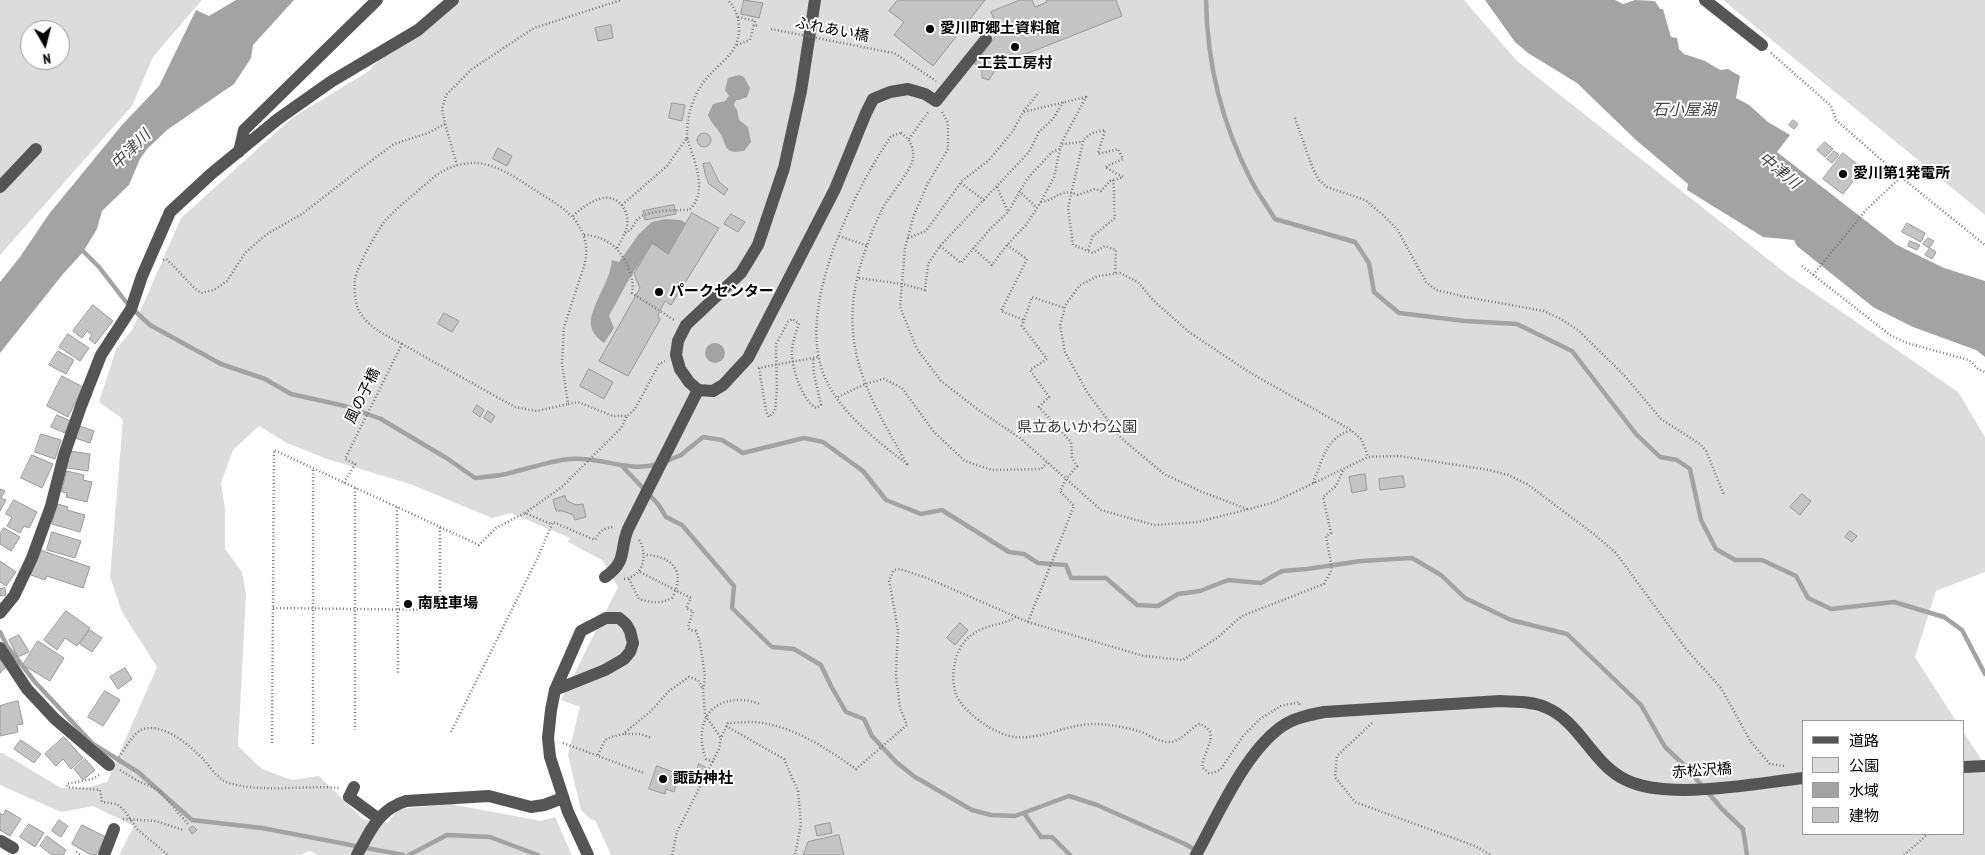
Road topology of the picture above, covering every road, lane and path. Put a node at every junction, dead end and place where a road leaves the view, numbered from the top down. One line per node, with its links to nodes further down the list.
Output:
1 (377, 0): 27 (street)
2 (453, 0): 27 (street)
3 (620, 0): 20 (path)
4 (728, 0): 7 (path)
5 (815, 0): 61 (street)
6 (1705, 0): 13 (street)
7 (738, 17): 8 (path); 12 (path)
8 (754, 25): 9 (path); 12 (path)
9 (758, 26)
10 (771, 29): 14 (path, ふれあい橋, bridge)
11 (986, 39): 14 (street)
12 (736, 45): 21 (path)
13 (1762, 45): 29 (path)
14 (947, 88): 16 (street)
15 (1039, 92): 18 (path)
16 (936, 101): 22 (path); 45 (path); 65 (street)
17 (1063, 102): 18 (path); 24 (path); 33 (path)
18 (1023, 112): 31 (path)
19 (1295, 118): 85 (path)
20 (445, 124): 28 (path); 53 (path)
21 (688, 138): 38 (path); 42 (path)
22 (909, 139): 44 (path); 48 (path)
23 (1083, 142): 24 (path); 30 (path); 35 (path)
24 (1062, 144): 26 (path)
25 (36, 149): 32 (street)
26 (1060, 149): 34 (path); 37 (path)
27 (239, 152): 53 (street)
28 (457, 165): 41 (path); 62 (path)
29 (1901, 177): 47 (path); 56 (path)
30 (1113, 180): 35 (path); 52 (path)
31 (961, 183): 36 (path); 45 (path)
32 (0, 187)
33 (997, 187): 36 (path); 40 (path)
34 (1019, 191): 39 (path); 40 (path)
35 (1072, 193): 37 (path); 52 (path)
36 (985, 201): 49 (path)
37 (1041, 202): 39 (path)
38 (622, 205): 41 (path); 42 (path)
39 (1037, 208): 46 (path)
40 (1008, 212): 51 (path)
41 (573, 216): 43 (path)
42 (625, 233): 50 (path)
43 (584, 235): 50 (path); 74 (path)
44 (839, 236): 48 (path); 64 (path)
45 (908, 238): 58 (path)
46 (1007, 245): 51 (path); 60 (path)
47 (1985, 245)
48 (868, 246): 57 (path)
49 (940, 246): 51 (path); 58 (path)
50 (617, 248): 61 (path)
51 (973, 248)
52 (1088, 250): 55 (path)
53 (147, 264): 101 (street)
54 (1802, 266): 56 (path)
55 (1115, 274): 59 (path); 76 (path)
56 (1813, 275): 70 (path)
57 (858, 278): 58 (path); 71 (path)
58 (902, 284): 78 (path)
59 (1065, 308): 60 (path); 87 (path)
60 (1024, 320): 81 (path)
61 (686, 325): 63 (street)
62 (402, 344): 74 (path); 82 (path, 風の子橋)
63 (676, 356): 72 (street); 75 (path)
64 (818, 357): 66 (path); 73 (path)
65 (748, 358): 69 (path); 72 (street)
66 (813, 358): 67 (path); 67 (path)
67 (793, 362): 68 (path); 68 (path)
68 (776, 365): 69 (path); 69 (path)
69 (758, 368)
70 (1985, 372)
71 (865, 384): 73 (path); 73 (path); 78 (path)
72 (698, 390): 90 (street)
73 (838, 397)
74 (568, 404): 75 (path)
75 (627, 416): 88 (path)
76 (1351, 430): 77 (path); 83 (path)
77 (1368, 457): 80 (path); 124 (path)
78 (1048, 462): 81 (path)
79 (313, 468): 82 (path); 97 (path); 98 (path)
80 (1343, 470): 83 (path); 103 (path)
81 (1066, 479): 87 (path); 103 (path)
82 (344, 483): 84 (path)
83 (1314, 483): 87 (path)
84 (355, 488): 86 (path); 99 (path)
85 (1724, 495)
86 (397, 507): 91 (path); 100 (path)
87 (1248, 509)
88 (525, 513): 89 (path); 91 (path)
89 (551, 524): 90 (path); 114 (path)
90 (631, 524): 94 (street)
91 (440, 527): 100 (path)
92 (644, 555): 96 (path)
93 (639, 572): 96 (path)
94 (605, 577)
95 (629, 578): 96 (path)
96 (676, 590): 107 (path)
97 (273, 608): 98 (path); 119 (path)
98 (314, 608): 99 (path); 120 (path)
99 (356, 609): 100 (path); 113 (path)
100 (397, 609): 105 (path)
101 (0, 613)
102 (1016, 617): 103 (path); 111 (path); 112 (path)
103 (1028, 622)
104 (0, 648): 123 (street)
105 (398, 673)
106 (555, 690): 106 (street); 116 (street)
107 (703, 690): 110 (path); 115 (path)
108 (760, 704): 110 (path)
109 (1390, 707): 111 (street, 赤松沢橋); 128 (street, 赤松沢橋); 148 (path)
110 (706, 716): 118 (path); 122 (path)
111 (1302, 717): 147 (street, 赤松沢橋)
112 (726, 726): 118 (path); 146 (path)
113 (355, 730)
114 (451, 732)
115 (623, 734): 117 (path); 121 (path)
116 (548, 738): 121 (path); 130 (street)
117 (652, 738)
118 (721, 738): 122 (path)
119 (272, 743)
120 (313, 744)
121 (598, 755): 127 (path)
122 (713, 762): 145 (path)
123 (109, 764): 129 (path); 131 (path); 133 (path)
124 (1788, 766)
125 (1985, 766): 126 (street)
126 (1965, 767)
127 (644, 773)
128 (1802, 778)
129 (352, 790): 132 (street)
130 (563, 798): 132 (street); 144 (street)
131 (130, 819): 134 (path); 135 (path); 142 (path)
132 (379, 819): 143 (street)
133 (188, 824)
134 (114, 829): 141 (street)
135 (183, 830)
136 (1927, 835): 149 (path)
137 (0, 841): 138 (street)
138 (13, 848)
139 (76, 852): 140 (path)
140 (81, 855)
141 (104, 855)
142 (168, 855)
143 (357, 855)
144 (588, 855)
145 (672, 855)
146 (795, 855)
147 (1196, 855)
148 (1491, 855)
149 (1904, 855)

